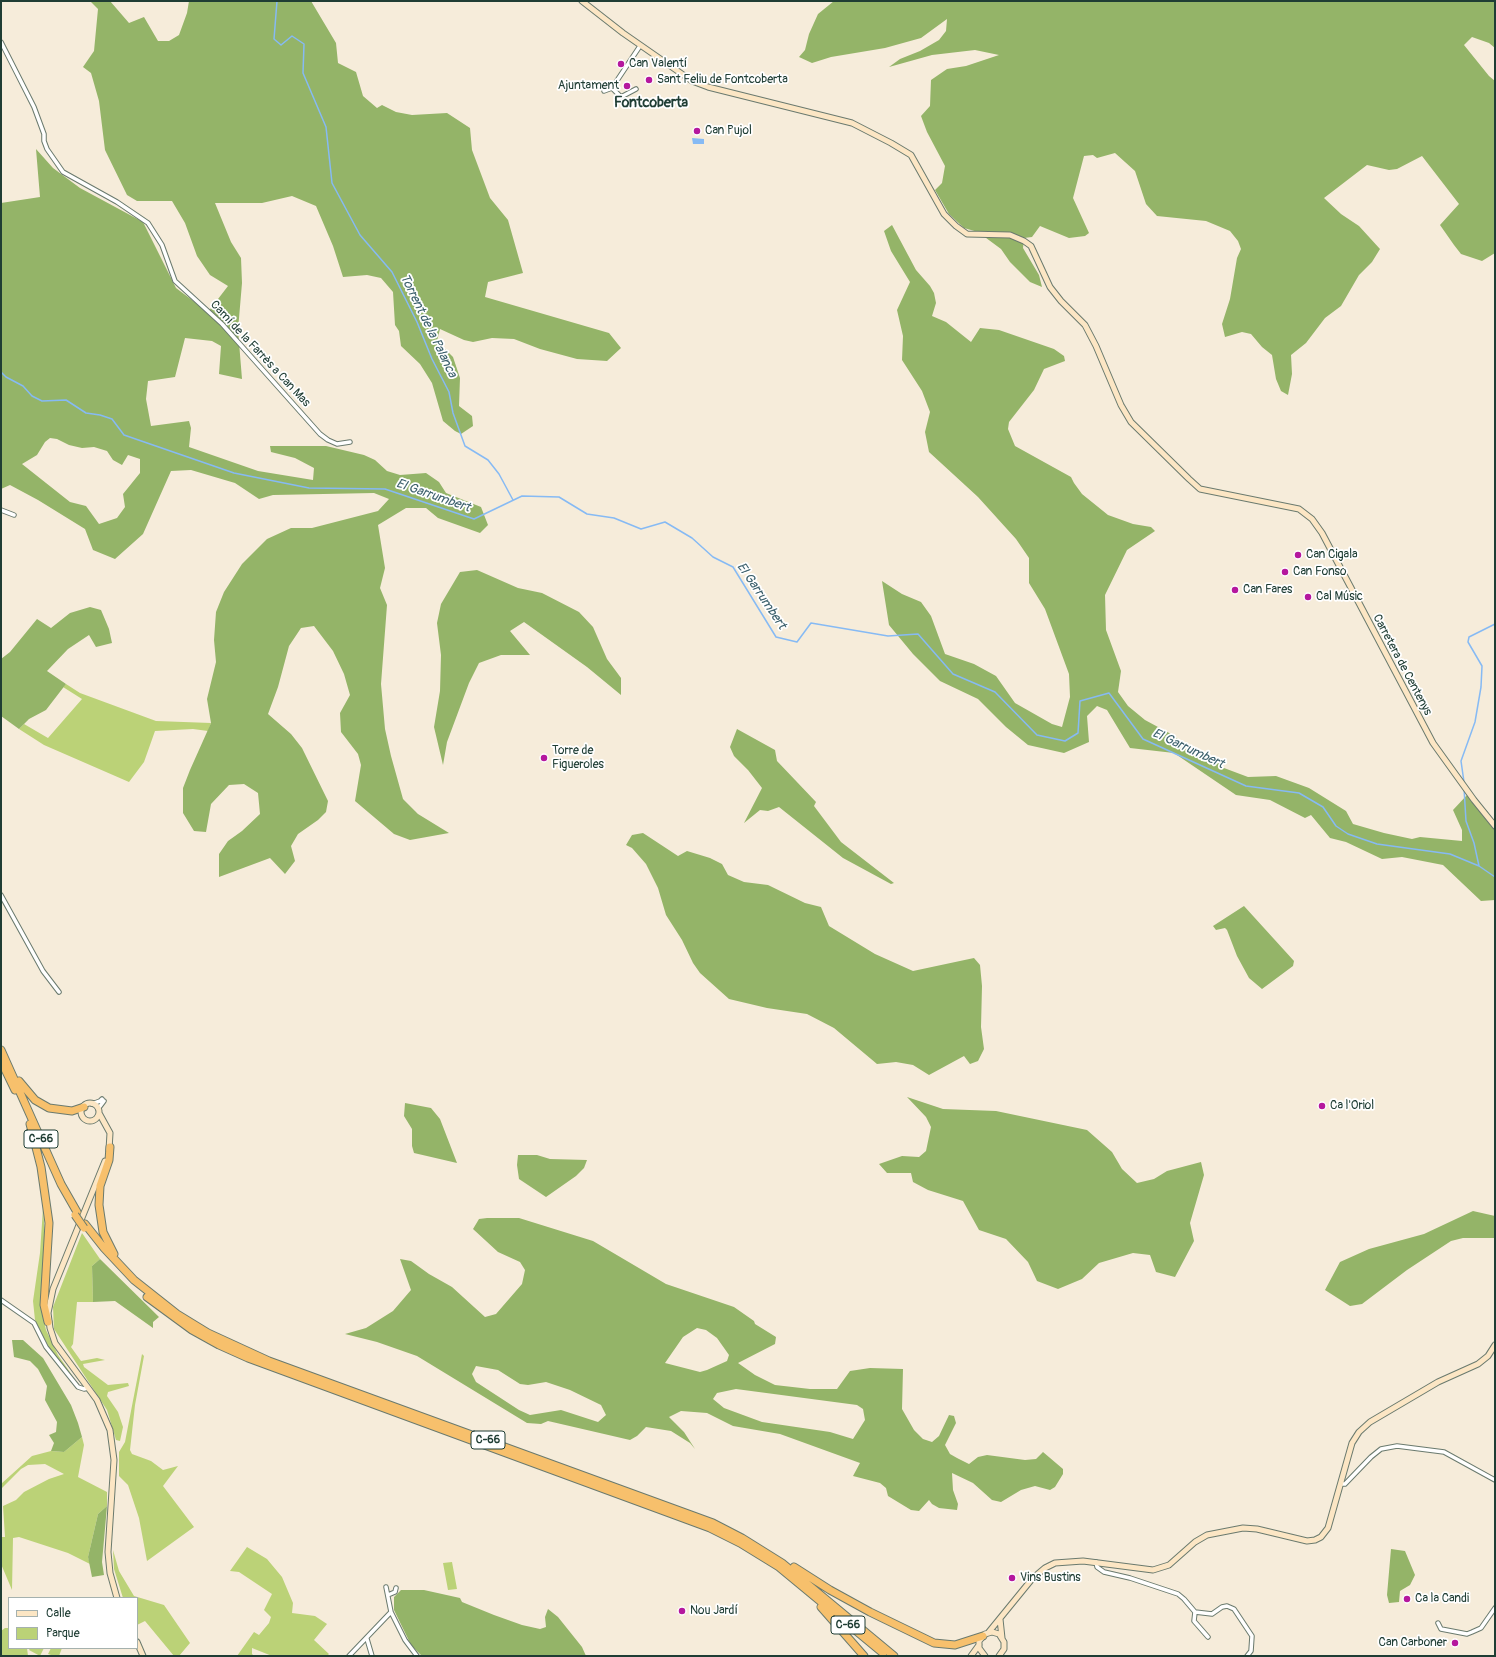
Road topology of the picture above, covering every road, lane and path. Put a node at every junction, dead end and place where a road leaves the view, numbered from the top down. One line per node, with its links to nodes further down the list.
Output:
1 (582, 1): 3 (street, Carretera de Centenys)
2 (1, 42): 7 (street, Camí de la Farrès a Can Mas)
3 (640, 46): 4 (street); 10 (street, Carretera de Centenys)
4 (612, 88): 5 (street); 6 (street)
5 (636, 89)
6 (604, 91)
7 (350, 442)
8 (1, 510): 9 (street)
9 (14, 515)
10 (1495, 826)
11 (1, 895): 12 (street)
12 (59, 992)
13 (1, 1050): 15 (highway, C-66)
14 (1, 1061): 20 (highway, C-66)
15 (8, 1064): 17 (highway); 23 (highway, C-66)
16 (92, 1104): 17 (street); 18 (street); 18 (street)
17 (84, 1107): 19 (street)
18 (99, 1111): 19 (street); 21 (street)
19 (93, 1120): 21 (street)
20 (30, 1124): 23 (highway, C-66); 27 (highway)
21 (105, 1124): 22 (street)
22 (110, 1147): 25 (highway); 27 (street)
23 (76, 1214): 24 (highway, C-66)
24 (85, 1226): 25 (highway, C-66); 32 (highway, C-66)
25 (127, 1273): 32 (highway, C-66)
26 (1, 1300): 29 (street)
27 (48, 1322): 29 (street)
28 (1495, 1345): 31 (street)
29 (89, 1388): 37 (street)
30 (1495, 1480): 31 (street)
31 (1340, 1484): 33 (street)
32 (751, 1546): 43 (highway); 53 (highway); 54 (highway, C-66); 55 (highway, C-66)
33 (1096, 1562): 40 (street); 41 (street)
34 (386, 1587): 36 (street)
35 (396, 1588): 36 (street)
36 (388, 1595): 39 (street)
37 (117, 1597)
38 (1495, 1608): 42 (street)
39 (391, 1612): 46 (street); 52 (street)
40 (1195, 1612): 44 (street); 59 (street)
41 (1000, 1620): 43 (street); 45 (street)
42 (1438, 1623)
43 (985, 1634): 45 (street); 48 (street)
44 (1208, 1637)
45 (1002, 1638): 58 (street)
46 (367, 1639): 50 (street); 51 (street)
47 (138, 1644): 49 (street)
48 (979, 1645): 56 (street); 57 (street)
49 (143, 1656)
50 (350, 1656)
51 (372, 1656)
52 (417, 1656)
53 (864, 1656)
54 (887, 1656)
55 (894, 1656)
56 (971, 1656)
57 (984, 1656)
58 (999, 1656)
59 (1247, 1656)

